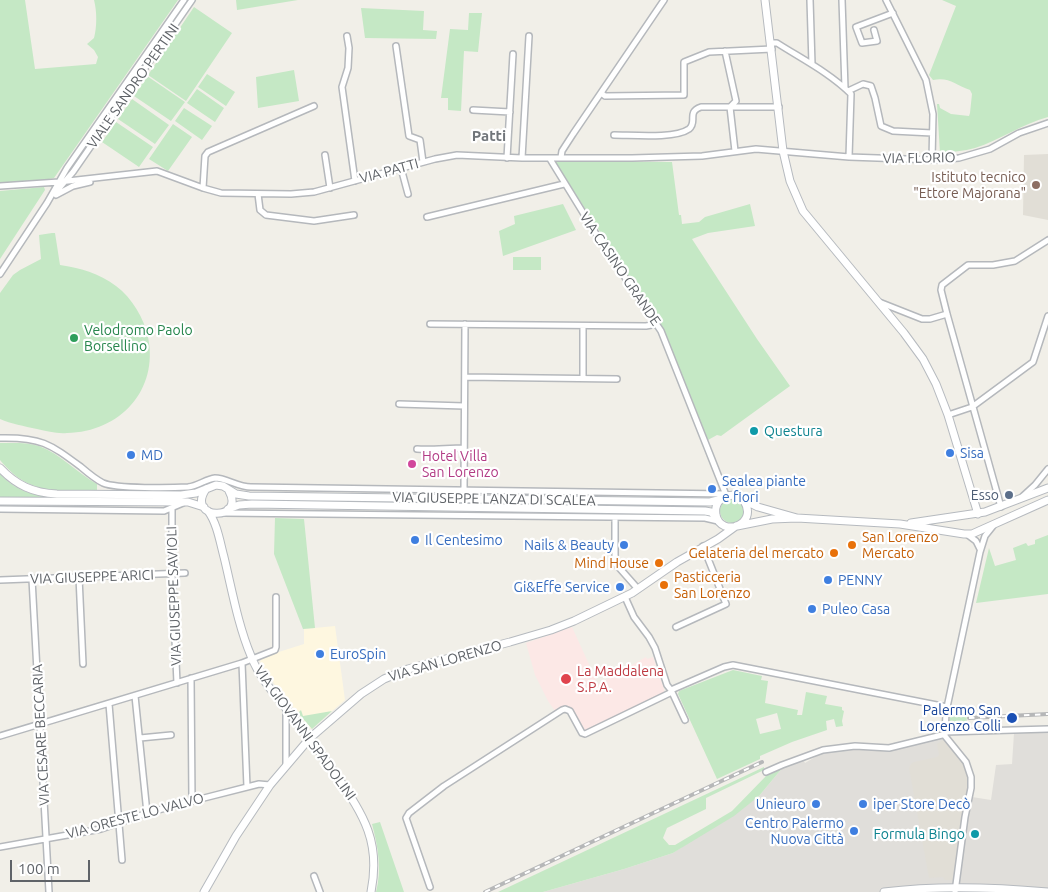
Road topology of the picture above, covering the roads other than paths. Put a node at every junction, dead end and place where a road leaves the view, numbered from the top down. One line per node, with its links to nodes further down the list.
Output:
1 (184, 0): 40 (street, VIALE SANDRO PERTINI)
2 (192, 0): 41 (street, VIALE SANDRO PERTINI)
3 (664, 0): 18 (street)
4 (765, 0): 13 (street)
5 (810, 0): 16 (street)
6 (842, 0): 17 (street)
7 (886, 0): 8 (street)
8 (893, 13): 9 (street); 25 (street)
9 (874, 30)
10 (347, 36): 39 (street)
11 (529, 36): 33 (street)
12 (396, 46): 36 (street)
13 (771, 46): 14 (street); 16 (street); 21 (street)
14 (725, 51): 18 (street); 20 (street)
15 (513, 54): 23 (street)
16 (812, 64): 17 (street)
17 (846, 90): 25 (street); 31 (street)
18 (601, 93): 30 (street)
19 (314, 106): 44 (street)
20 (730, 107): 21 (street); 26 (street); 28 (street)
21 (779, 107): 27 (street)
22 (473, 110): 23 (street)
23 (510, 112): 32 (street)
24 (1048, 123): 35 (street, VIA FLORIO)
25 (932, 133): 35 (street)
26 (614, 135)
27 (783, 150): 28 (street, VIA PATTI); 31 (street, VIA FLORIO); 53 (street)
28 (735, 152): 30 (street, VIA PATTI)
29 (325, 155): 45 (street)
30 (560, 157): 34 (street, VIA PATTI)
31 (849, 157): 35 (street, VIA FLORIO)
32 (507, 158): 33 (street, VIA PATTI); 36 (street, VIA PATTI)
33 (522, 158): 34 (street, VIA PATTI)
34 (550, 159): 42 (street, VIA CASINO GRANDE)
35 (933, 160)
36 (423, 162): 37 (street, VIA PATTI)
37 (401, 168): 39 (street, VIA PATTI); 47 (street)
38 (126, 174): 41 (street, VIA PATTI); 44 (street, VIA PATTI); 48 (street)
39 (355, 180): 45 (street, VIA PATTI)
40 (59, 182): 41 (street, VIA PATTI); 43 (street, VIA PATTI); 48 (street, VIALE SANDRO PERTINI)
41 (65, 182): 48 (street, VIALE SANDRO PERTINI)
42 (564, 184): 50 (street); 58 (street, VIA CASINO GRANDE)
43 (0, 186)
44 (203, 188): 46 (street, VIA PATTI)
45 (330, 188): 46 (street, VIA PATTI)
46 (258, 194): 49 (street)
47 (408, 194)
48 (48, 202): 52 (street)
49 (354, 215)
50 (427, 217)
51 (1048, 240): 54 (street)
52 (0, 274)
53 (878, 301): 54 (street); 66 (street)
54 (947, 314): 65 (street)
55 (1048, 316): 65 (street)
56 (430, 324): 57 (street)
57 (465, 324): 59 (street); 60 (street)
58 (657, 324): 59 (street); 80 (street, VIA CASINO GRANDE)
59 (583, 326): 61 (street)
60 (465, 377): 61 (street); 64 (street)
61 (583, 378): 62 (street)
62 (617, 379)
63 (399, 404): 64 (street)
64 (464, 406): 69 (street)
65 (972, 407): 66 (street); 87 (street)
66 (948, 415): 93 (street)
67 (0, 438): 72 (street, VIA GIUSEPPE LANZA DI SCALEA)
68 (417, 448): 69 (street)
69 (464, 448): 77 (street)
70 (0, 468): 78 (street)
71 (1048, 469): 82 (street)
72 (133, 486): 74 (street, VIA GIUSEPPE LANZA DI SCALEA); 78 (street)
73 (208, 488): 76 (street); 78 (street); 90 (street)
74 (299, 488): 77 (street, VIA GIUSEPPE LANZA DI SCALEA); 79 (street, VIA GIUSEPPE LANZA DI SCALEA)
75 (1048, 488): 82 (street)
76 (229, 490): 79 (street, VIA GIUSEPPE LANZA DI SCALEA); 91 (street)
77 (464, 490): 80 (street, VIA GIUSEPPE LANZA DI SCALEA)
78 (132, 495)
79 (266, 496): 80 (street, VIA GIUSEPPE LANZA DI SCALEA)
80 (724, 496): 81 (street); 97 (street)
81 (742, 499): 96 (street, VIA SAN LORENZO); 99 (street)
82 (1019, 499): 87 (street)
83 (1048, 500): 100 (street)
84 (0, 501): 85 (street)
85 (186, 502): 88 (street); 90 (street)
86 (322, 505): 91 (street, VIA GIUSEPPE LANZA DI SCALEA); 92 (street, VIA GIUSEPPE LANZA DI SCALEA); 97 (street, VIA GIUSEPPE LANZA DI SCALEA)
87 (1001, 507): 93 (street)
88 (172, 508): 89 (street); 106 (street, VIA GIUSEPPE SAVIOLI)
89 (0, 509)
90 (206, 509): 91 (street); 102 (street, VIA GIOVANNI SPADOLINI)
91 (224, 512): 92 (street, VIA GIUSEPPE LANZA DI SCALEA); 102 (street, VIA GIOVANNI SPADOLINI)
92 (294, 513): 95 (street, VIA GIUSEPPE LANZA DI SCALEA)
93 (978, 514): 94 (street)
94 (962, 516): 98 (street); 101 (street)
95 (615, 518): 97 (street, VIA GIUSEPPE LANZA DI SCALEA); 110 (street)
96 (797, 518): 98 (street, VIA SAN LORENZO); 99 (street, VIA SAN LORENZO)
97 (717, 519): 99 (street); 103 (street, VIA SAN LORENZO)
98 (900, 524): 101 (street)
99 (736, 526): 103 (street, VIA SAN LORENZO)
100 (993, 526): 101 (street); 104 (street)
101 (963, 534): 104 (street)
102 (221, 545): 114 (street, VIA GIOVANNI SPADOLINI)
103 (704, 546): 110 (street, VIA SAN LORENZO); 113 (street)
104 (980, 552): 123 (street)
105 (185, 573): 106 (street, VIA GIUSEPPE ARICI)
106 (172, 574): 107 (street, VIA GIUSEPPE ARICI); 118 (street, VIA GIUSEPPE SAVIOLI)
107 (79, 577): 108 (street, VIA GIUSEPPE ARICI); 116 (street)
108 (32, 578): 109 (street, VIA GIUSEPPE ARICI); 125 (street, VIA CESARE BECCARIA)
109 (0, 580)
110 (638, 589): 112 (street, VIA SAN LORENZO)
111 (276, 596): 114 (street)
112 (625, 597): 119 (street); 131 (street, VIA SAN LORENZO)
113 (676, 627)
114 (252, 659): 115 (street); 122 (street, VIA GIOVANNI SPADOLINI)
115 (242, 663): 117 (street); 135 (street)
116 (83, 664)
117 (191, 678): 118 (street); 136 (street)
118 (177, 683): 120 (street)
119 (672, 691): 123 (street); 124 (street); 143 (street)
120 (135, 696): 121 (street); 130 (street)
121 (109, 704): 125 (street); 138 (street)
122 (286, 707): 131 (street, VIA GIOVANNI SPADOLINI); 132 (street)
123 (947, 707): 127 (street)
124 (685, 720)
125 (40, 725): 129 (street); 139 (street, VIA CESARE BECCARIA)
126 (1048, 729): 127 (street)
127 (944, 734): 133 (street); 144 (street)
128 (171, 735): 130 (street)
129 (0, 736)
130 (140, 738): 137 (street)
131 (310, 738): 132 (street, VIA SAN LORENZO); 148 (street, VIA GIOVANNI SPADOLINI)
132 (286, 764): 134 (street, VIA SAN LORENZO)
133 (766, 772)
134 (270, 785): 135 (street, VIA ORESTE LO VALVO); 146 (street, VIA SAN LORENZO)
135 (247, 787): 136 (street, VIA ORESTE LO VALVO)
136 (192, 801): 137 (street, VIA ORESTE LO VALVO)
137 (147, 813): 138 (street, VIA ORESTE LO VALVO)
138 (120, 822): 139 (street, VIA ORESTE LO VALVO); 141 (street)
139 (47, 839): 140 (street, VIA ORESTE LO VALVO); 145 (street, VIA CESARE BECCARIA)
140 (0, 847)
141 (122, 860)
142 (314, 876): 147 (street)
143 (430, 887)
144 (956, 889): 149 (street); 150 (street)
145 (49, 892)
146 (204, 892)
147 (320, 892)
148 (371, 892)
149 (884, 892)
150 (1048, 892)

